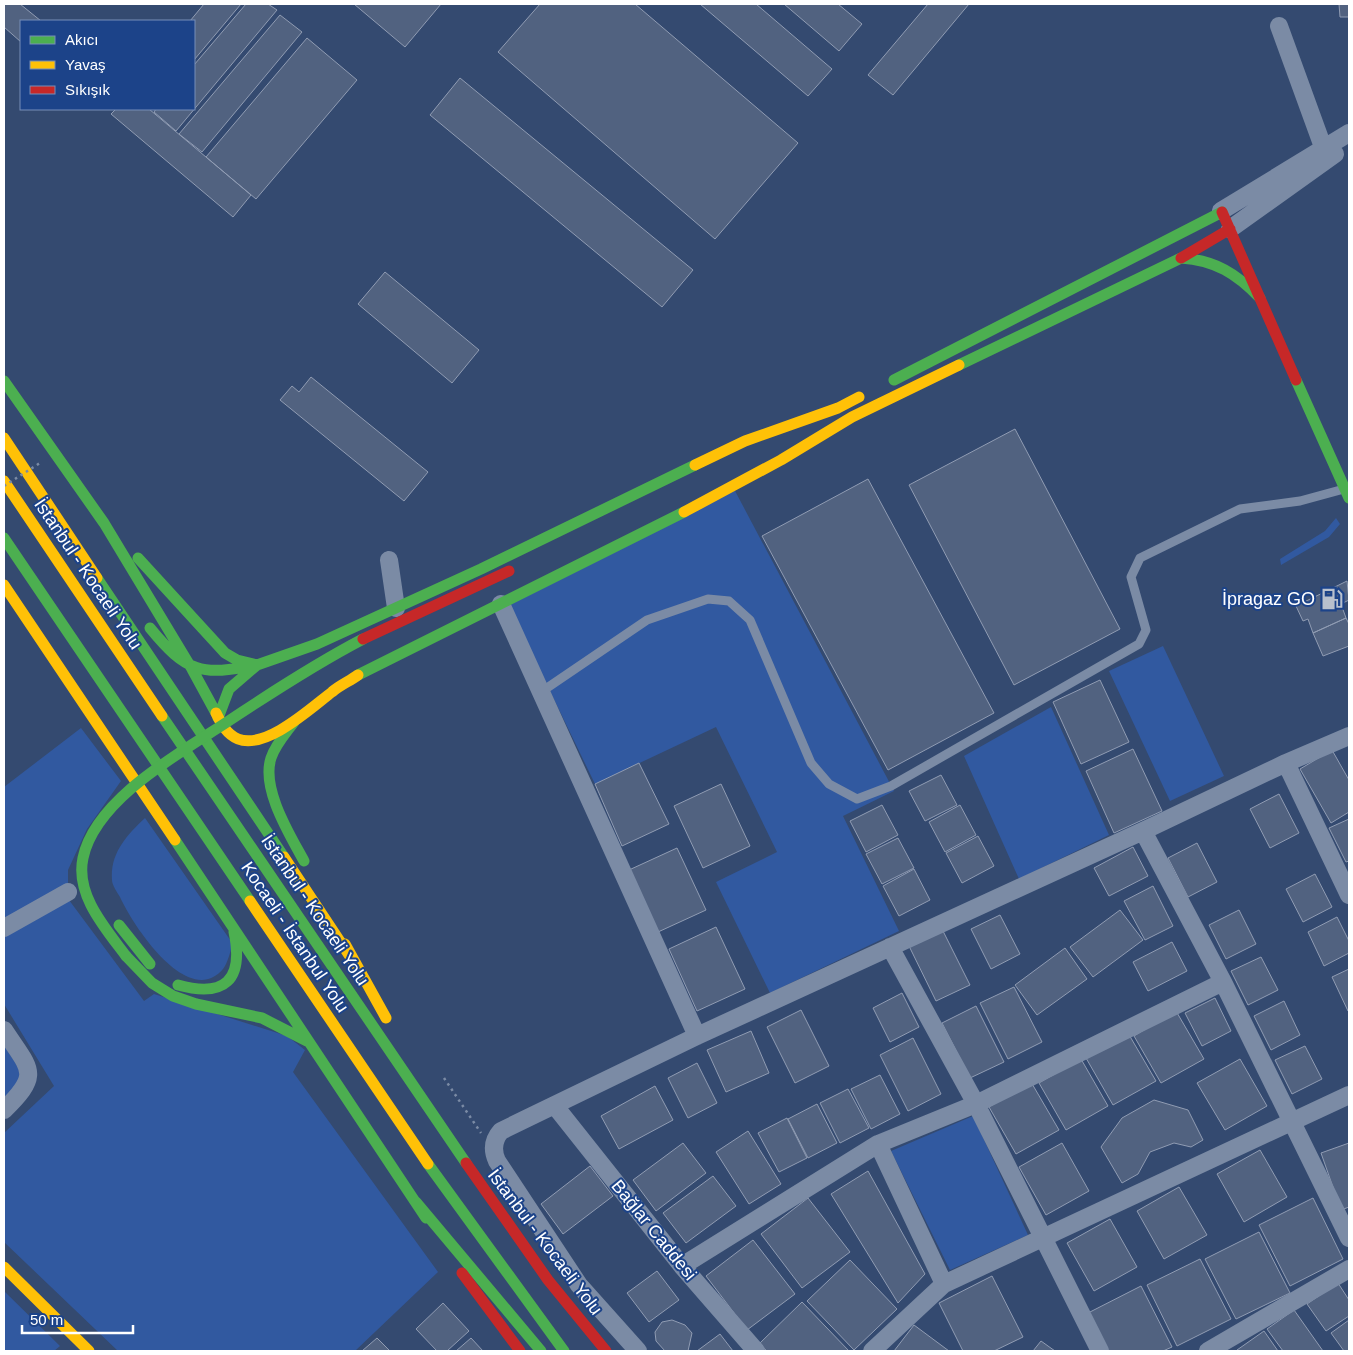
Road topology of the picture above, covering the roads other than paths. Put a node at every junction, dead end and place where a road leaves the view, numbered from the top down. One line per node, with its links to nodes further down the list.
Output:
1 (1279, 26): 4 (street)
2 (1349, 133): 4 (street)
3 (1349, 144): 4 (street)
4 (1325, 154): 5 (street); 6 (street)
5 (1222, 211): 6 (main road); 10 (main road)
6 (1230, 229): 7 (main road); 8 (main road)
7 (1181, 258): 8 (main road); 11 (main road)
8 (1260, 298): 15 (main road)
9 (4, 381): 17 (main road)
10 (838, 408): 13 (main road); 25 (main road)
11 (852, 417): 19 (main road); 24 (main road)
12 (4, 438): 16 (main road)
13 (740, 456)
14 (4, 481): 49 (main road, İstanbul - Kocaeli Yolu)
15 (1347, 493): 29 (lane)
16 (44, 496): 22 (main road); 43 (main road)
17 (104, 522): 27 (main road); 28 (main road)
18 (4, 538): 65 (main road, Kocaeli - İstanbul Yolu)
19 (577, 552)
20 (389, 560): 25 (street)
21 (513, 569): 47 (main road, bridge)
22 (107, 571)
23 (4, 585): 41 (main road)
24 (501, 604): 29 (street); 31 (main road)
25 (396, 608): 27 (main road)
26 (142, 618): 28 (main road)
27 (257, 665): 28 (main road); 30 (main road)
28 (192, 669): 30 (main road)
29 (542, 692): 46 (street)
30 (218, 718): 31 (main road)
31 (294, 722): 43 (main road)
32 (241, 728): 35 (main road)
33 (1349, 736): 34 (street)
34 (1286, 763): 36 (street); 38 (street)
35 (137, 805)
36 (1144, 831): 42 (street); 44 (street)
37 (68, 892): 40 (street)
38 (1349, 895)
39 (116, 921): 41 (main road)
40 (4, 928)
41 (233, 928): 47 (main road)
42 (890, 947): 46 (street); 50 (street)
43 (353, 961): 49 (main road)
44 (1223, 982): 50 (street); 53 (street)
45 (4, 1030): 52 (street)
46 (697, 1036): 51 (street)
47 (315, 1046): 55 (main road)
48 (1349, 1095): 53 (street)
49 (422, 1100): 66 (main road, İstanbul - Kocaeli Yolu)
50 (976, 1104): 54 (street); 56 (street)
51 (555, 1106): 58 (street, Bağlar Caddesi); 67 (street)
52 (4, 1110)
53 (1292, 1121): 56 (street); 57 (street)
54 (878, 1144): 58 (street); 61 (street)
55 (416, 1202): 63 (main road); 64 (main road)
56 (1044, 1237): 61 (street); 70 (street)
57 (1349, 1238)
58 (682, 1266): 68 (street, Bağlar Caddesi)
59 (4, 1267): 62 (main road)
60 (1349, 1269): 71 (street)
61 (944, 1284): 69 (street)
62 (89, 1351)
63 (520, 1351)
64 (541, 1351)
65 (564, 1351)
66 (606, 1351)
67 (638, 1351)
68 (756, 1351)
69 (872, 1351)
70 (1100, 1351)
71 (1208, 1351)

